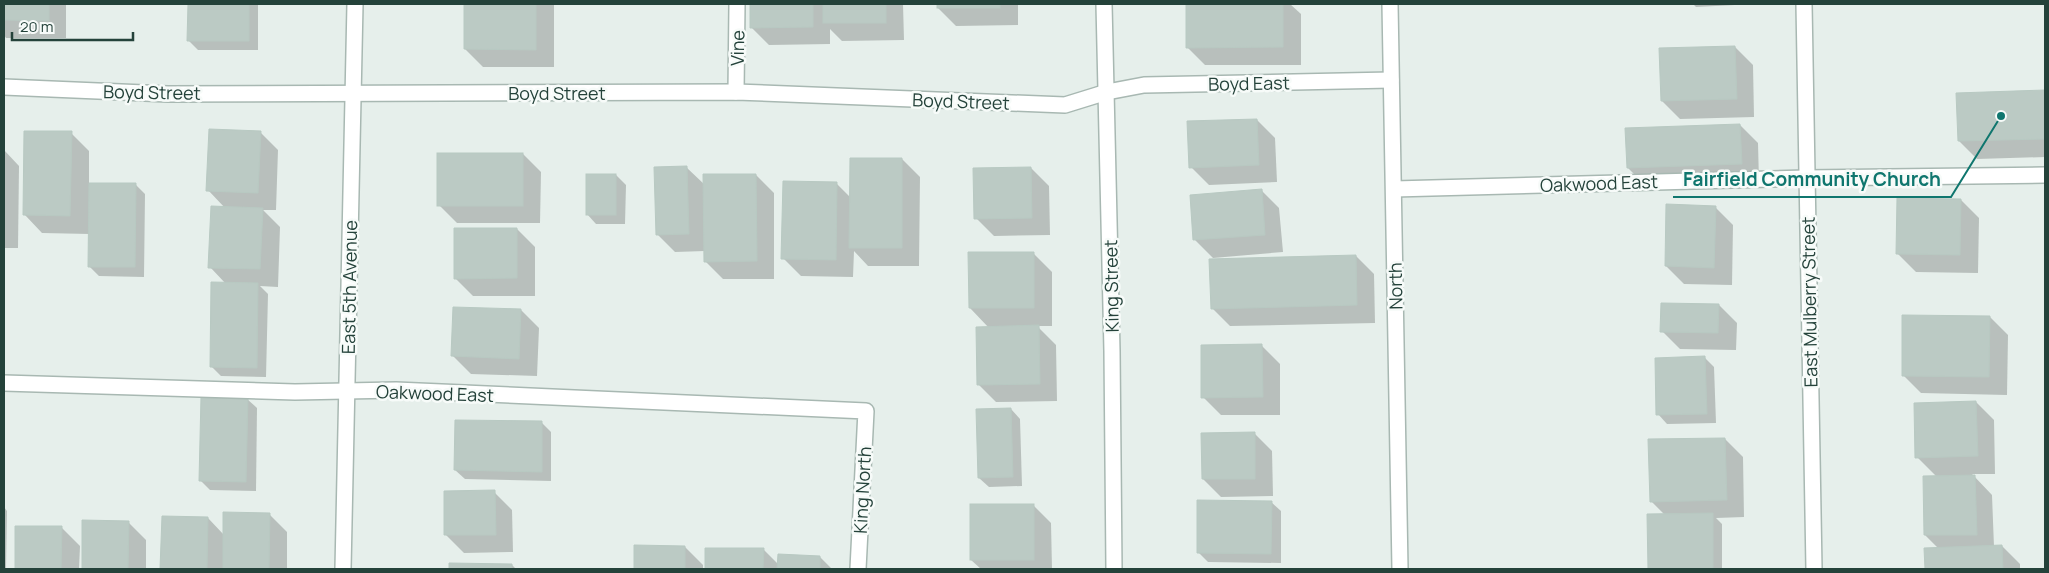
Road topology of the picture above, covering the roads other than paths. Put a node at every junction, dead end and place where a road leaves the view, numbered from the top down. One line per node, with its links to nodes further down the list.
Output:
1 (355, 4): 10 (street, East 5th Avenue)
2 (737, 4): 8 (street, Vine)
3 (1104, 4): 9 (street, King Street)
4 (1390, 4): 6 (street, North)
5 (1804, 4): 12 (street, East Mulberry Street)
6 (1391, 80): 9 (street, Boyd East); 13 (street, North)
7 (4, 87): 10 (street, Boyd Street)
8 (736, 92): 9 (street, Boyd Street); 10 (street, Boyd Street)
9 (1107, 92): 19 (street, King Street)
10 (353, 94): 15 (street, East 5th Avenue)
11 (2045, 175): 12 (street, Oakwood East)
12 (1806, 178): 13 (street, Oakwood East); 21 (street, East Mulberry Street)
13 (1394, 189): 20 (street, North)
14 (4, 383): 15 (street, Oakwood East)
15 (347, 392): 16 (street, Oakwood East); 17 (street, East 5th Avenue)
16 (866, 410): 18 (street, King North)
17 (343, 569)
18 (858, 569)
19 (1114, 569)
20 (1400, 569)
21 (1814, 569)

